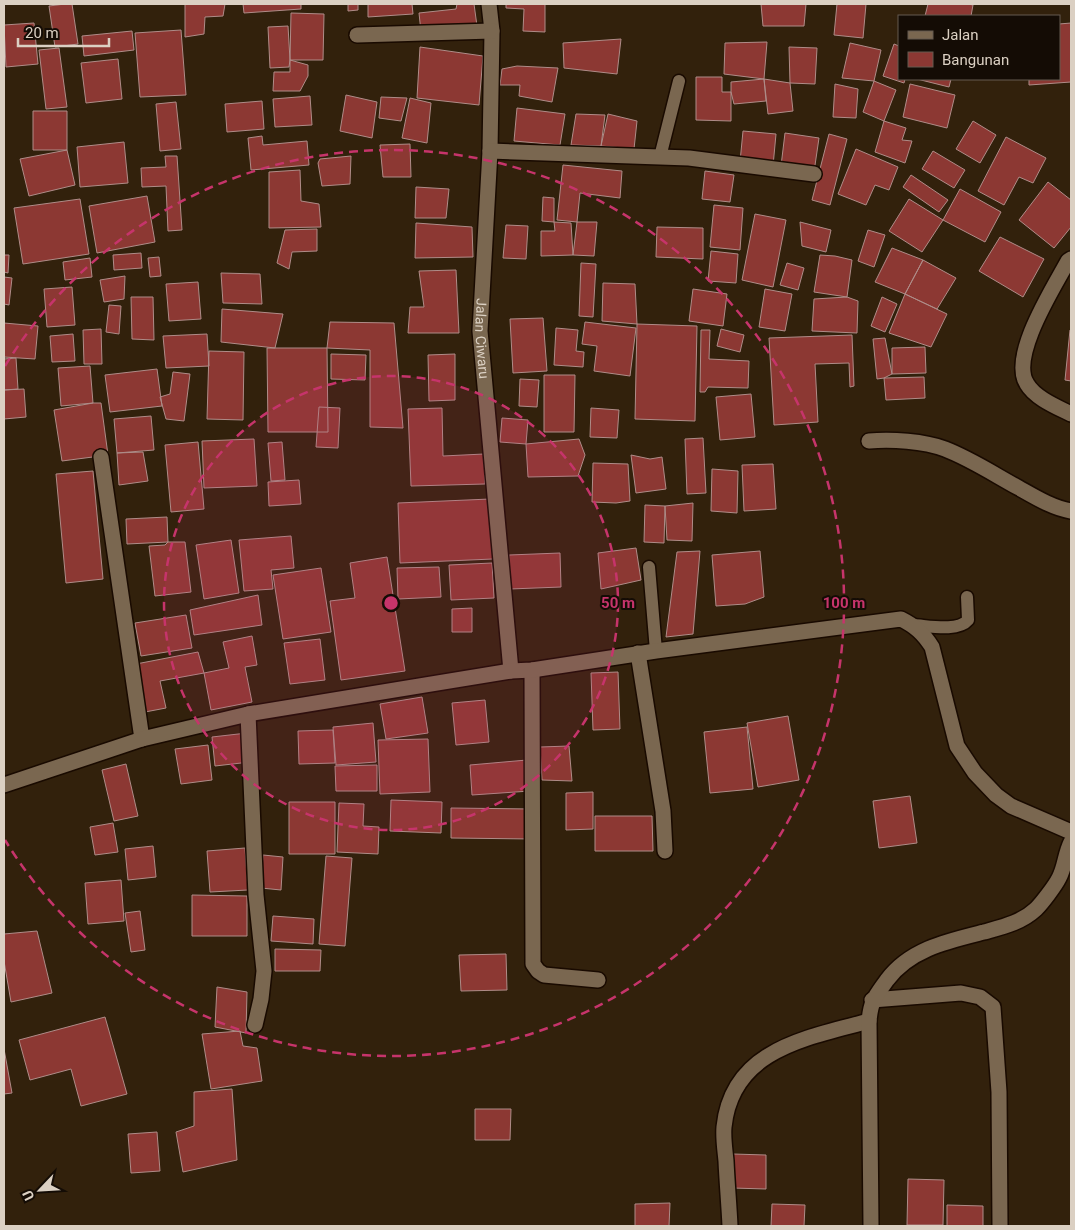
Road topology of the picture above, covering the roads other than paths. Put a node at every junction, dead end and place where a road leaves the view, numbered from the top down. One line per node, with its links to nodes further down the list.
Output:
1 (489, 4): 2 (street, Jalan Ciwaru)
2 (492, 31): 3 (street); 5 (street, Jalan Ciwaru)
3 (357, 34)
4 (679, 81): 6 (lane)
5 (490, 151): 6 (street); 19 (street, Jalan Ciwaru)
6 (660, 158): 7 (street)
7 (814, 174)
8 (1071, 259): 9 (street)
9 (1071, 414)
10 (869, 441): 12 (street)
11 (101, 457): 21 (street)
12 (1071, 512)
13 (649, 567): 16 (lane)
14 (967, 597): 15 (lane)
15 (914, 625): 16 (street); 23 (street)
16 (656, 651): 17 (street)
17 (638, 654): 18 (street); 25 (street)
18 (532, 670): 19 (street); 26 (street)
19 (511, 671): 20 (street)
20 (248, 714): 21 (street); 29 (street)
21 (142, 738): 22 (street)
22 (4, 785)
23 (1071, 832)
24 (1071, 842): 27 (street)
25 (665, 851)
26 (598, 980)
27 (872, 1000): 28 (street); 32 (street)
28 (869, 1021): 30 (street); 31 (street)
29 (256, 1025)
30 (730, 1226)
31 (871, 1226)
32 (1000, 1226)

